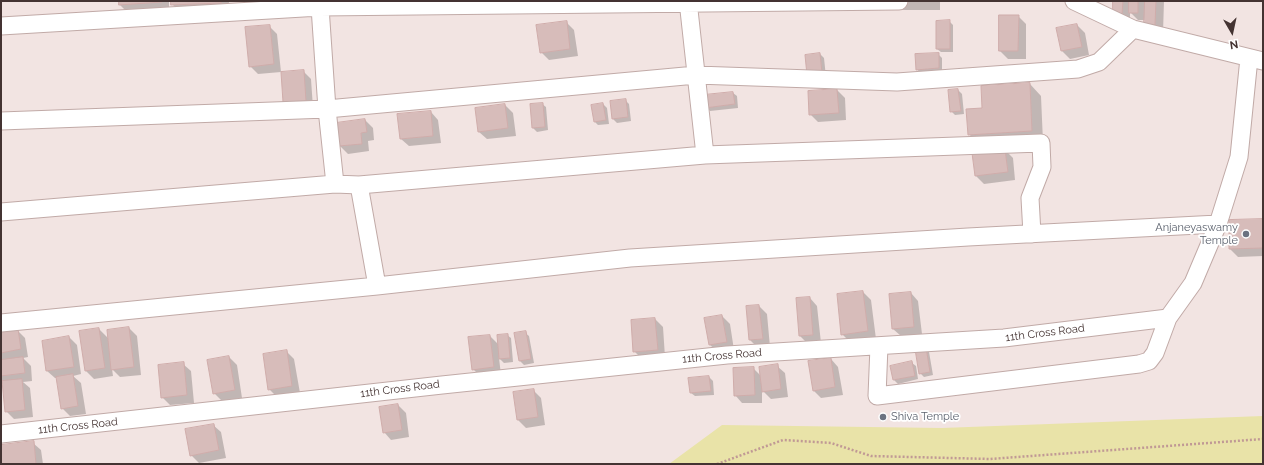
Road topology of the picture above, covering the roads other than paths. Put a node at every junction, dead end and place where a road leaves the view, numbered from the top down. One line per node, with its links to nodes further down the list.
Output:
1 (899, 1): 3 (street)
2 (1074, 1): 6 (street)
3 (689, 3): 4 (street); 8 (street)
4 (320, 7): 5 (street); 9 (street)
5 (1, 26)
6 (1134, 29): 7 (street); 8 (street)
7 (1256, 59): 15 (street)
8 (696, 75): 9 (street); 11 (street)
9 (327, 110): 10 (street); 12 (street)
10 (1, 121)
11 (705, 155): 13 (street); 16 (street)
12 (335, 184): 13 (street); 14 (street)
13 (359, 185): 17 (street)
14 (1, 212)
15 (1218, 224): 16 (street); 18 (street)
16 (1032, 234): 17 (street)
17 (377, 286): 19 (street)
18 (1168, 318): 20 (street, 11th Cross Road); 20 (street)
19 (1, 323)
20 (879, 346): 21 (street, 11th Cross Road)
21 (1, 434)

